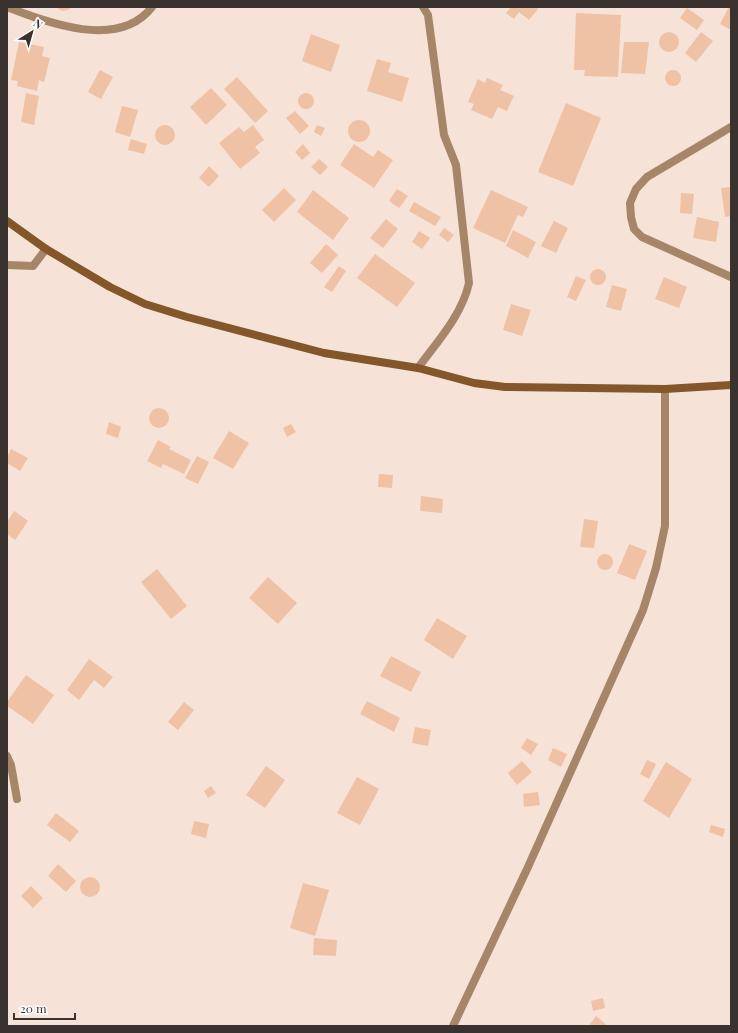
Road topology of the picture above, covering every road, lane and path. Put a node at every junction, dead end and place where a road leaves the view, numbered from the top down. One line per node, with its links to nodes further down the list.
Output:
1 (7, 7): 2 (street)
2 (152, 7)
3 (422, 7): 9 (street)
4 (731, 127): 8 (street)
5 (7, 221): 6 (street)
6 (46, 249): 7 (street); 9 (street)
7 (7, 265)
8 (731, 277)
9 (418, 368): 11 (street)
10 (731, 385): 11 (street)
11 (665, 389): 14 (street)
12 (7, 756): 13 (street)
13 (17, 799)
14 (453, 1026)

